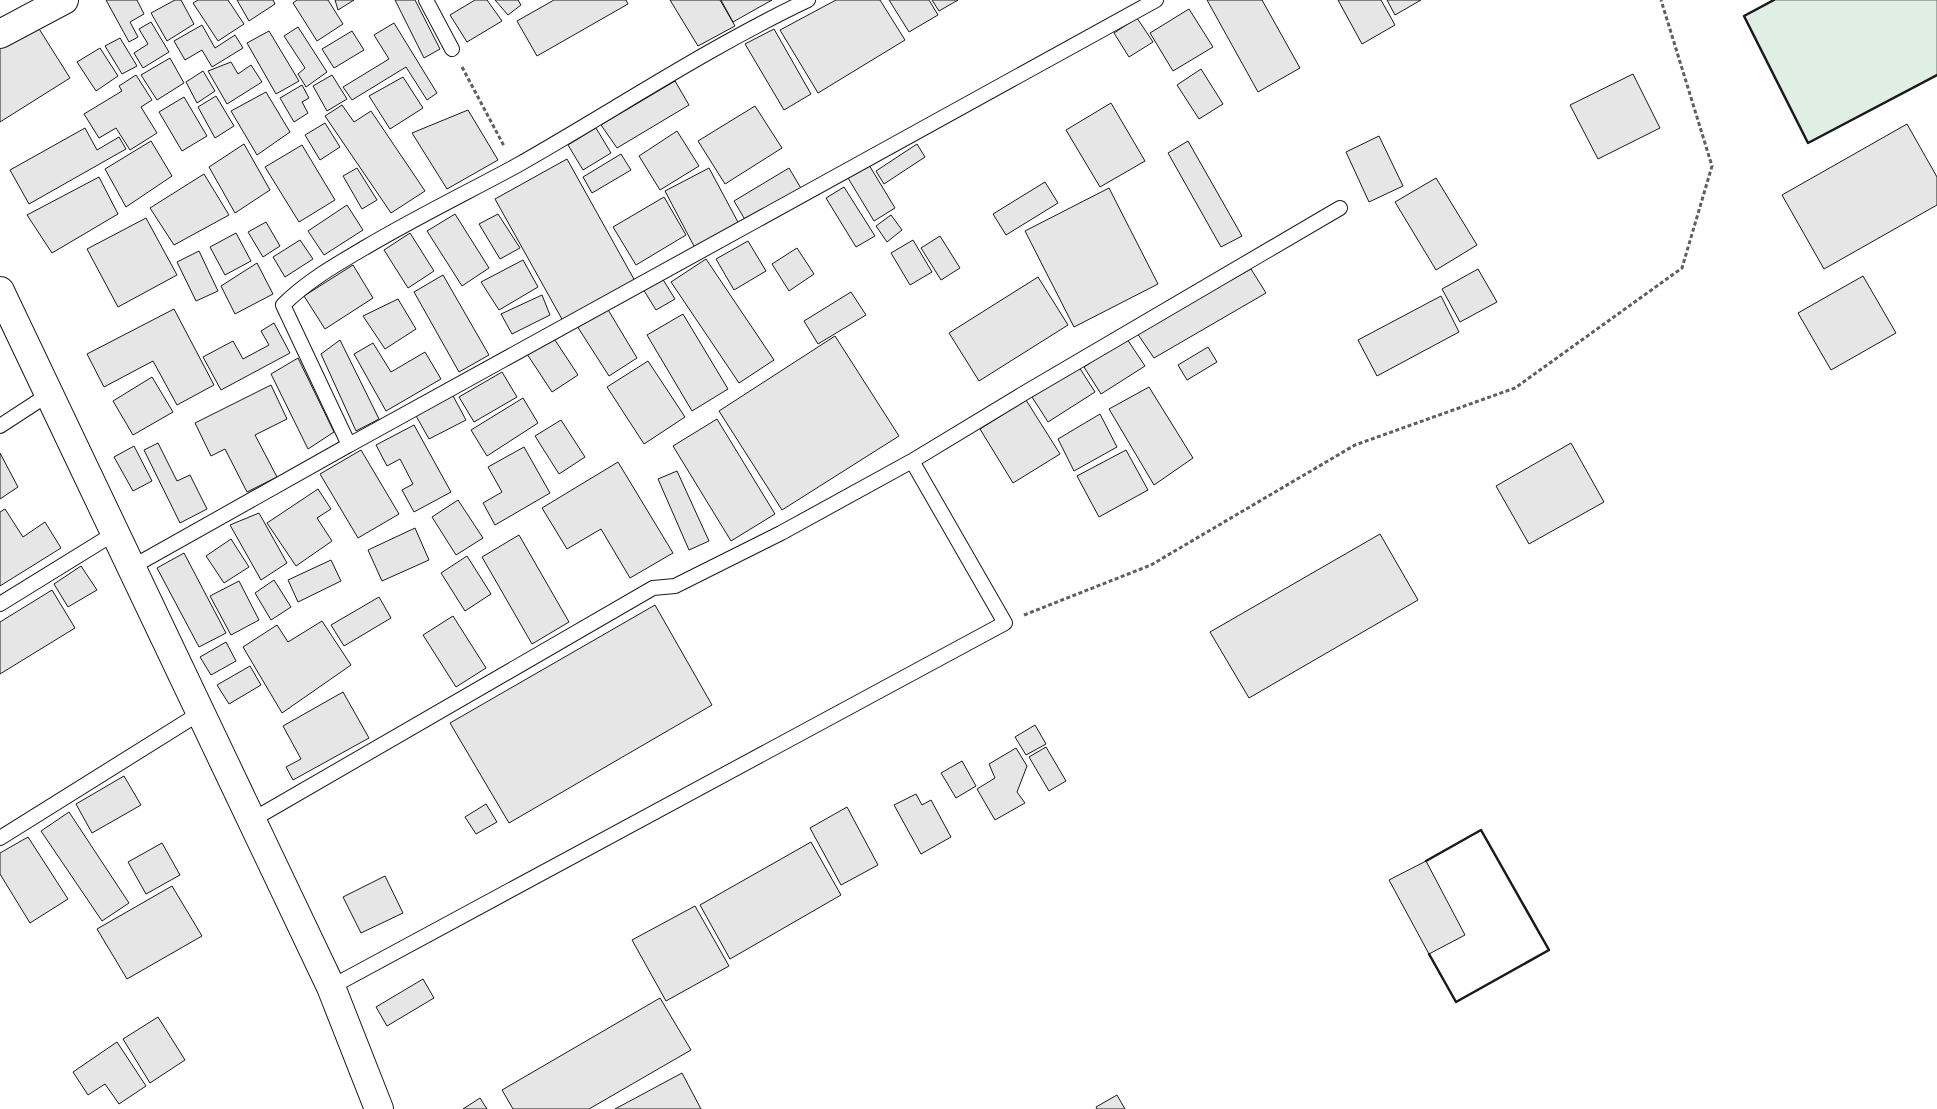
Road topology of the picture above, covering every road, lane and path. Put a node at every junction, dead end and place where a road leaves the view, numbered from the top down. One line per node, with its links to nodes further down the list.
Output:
1 (64, 0): 6 (main road)
2 (426, 0): 7 (lane)
3 (808, 0): 8 (lane)
4 (1156, 0): 13 (lane)
5 (1661, 0): 18 (path)
6 (0, 34)
7 (452, 49): 8 (path)
8 (515, 166): 13 (lane)
9 (1340, 208): 14 (lane)
10 (0, 291): 11 (main road)
11 (49, 394): 12 (lane); 15 (main road)
12 (0, 426)
13 (348, 445): 16 (lane)
14 (912, 461): 18 (lane); 20 (lane)
15 (115, 533): 16 (main road); 17 (lane)
16 (132, 567): 19 (main road)
17 (0, 604)
18 (1005, 623): 22 (lane)
19 (200, 713): 20 (main road); 21 (lane)
20 (252, 820): 22 (main road)
21 (0, 838)
22 (331, 987): 23 (main road)
23 (379, 1109)

